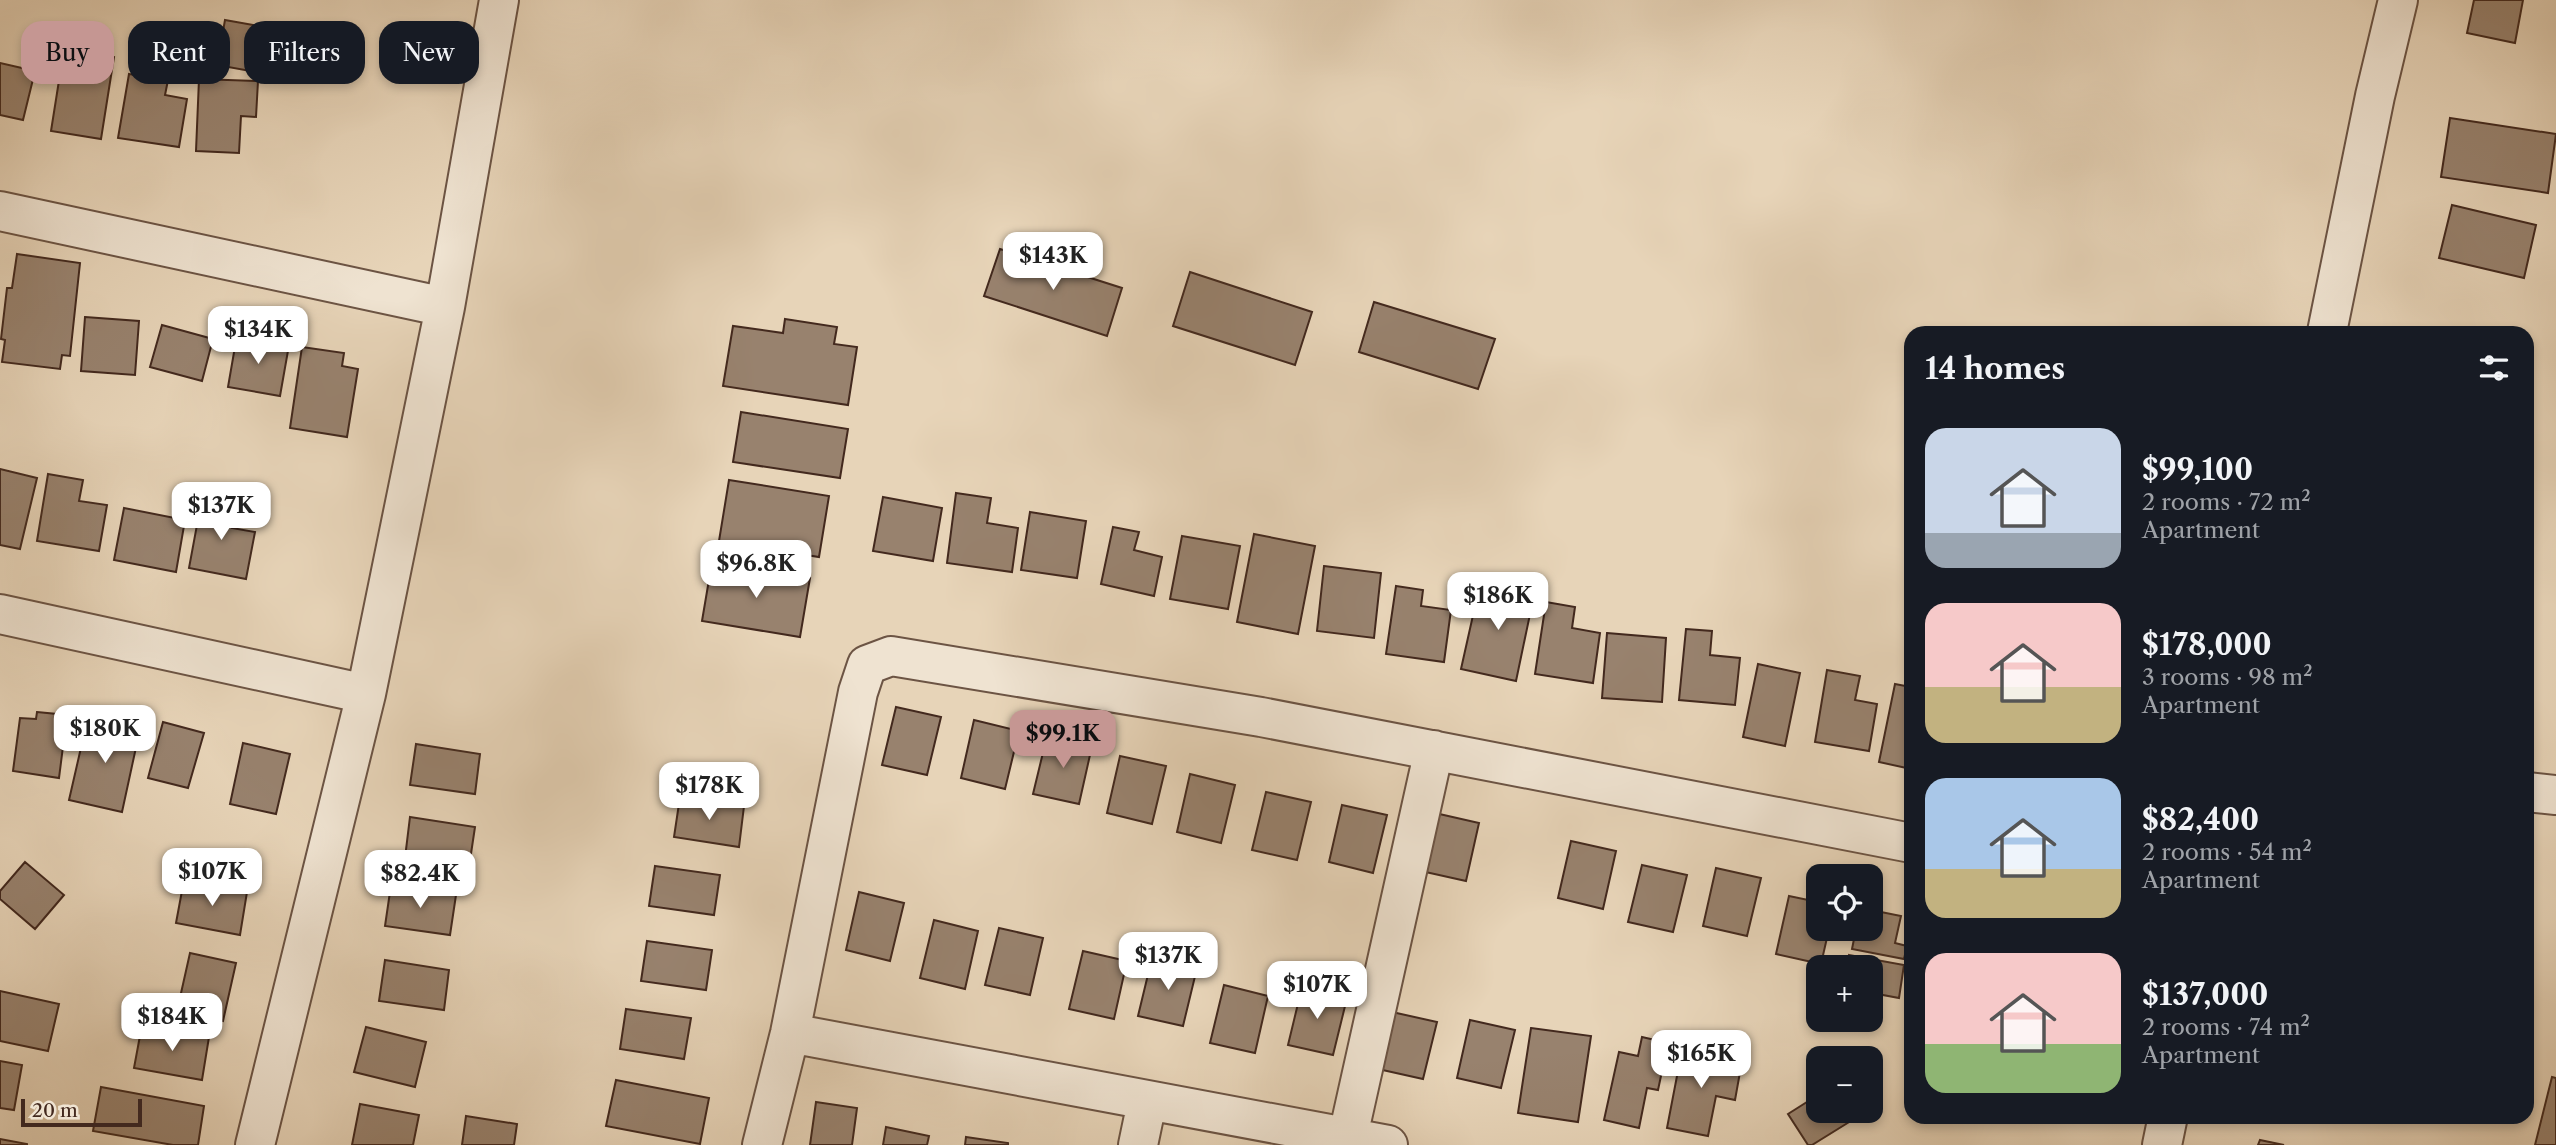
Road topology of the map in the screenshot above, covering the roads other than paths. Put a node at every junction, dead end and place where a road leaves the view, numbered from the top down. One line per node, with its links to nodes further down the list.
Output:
1 (499, 0): 4 (street)
2 (2398, 0): 5 (street)
3 (0, 211): 4 (street)
4 (444, 307): 7 (street)
5 (2328, 326)
6 (0, 614): 7 (street)
7 (366, 694): 16 (street)
8 (1434, 750): 11 (street); 12 (street); 15 (street)
9 (2534, 793): 10 (street)
10 (2556, 795)
11 (1904, 841)
12 (790, 1033): 13 (street); 17 (street)
13 (1147, 1102): 15 (street); 18 (street)
14 (2166, 1124): 20 (street)
15 (1348, 1136): 19 (street)
16 (255, 1145)
17 (762, 1145)
18 (1138, 1145)
19 (1388, 1145)
20 (2162, 1145)

